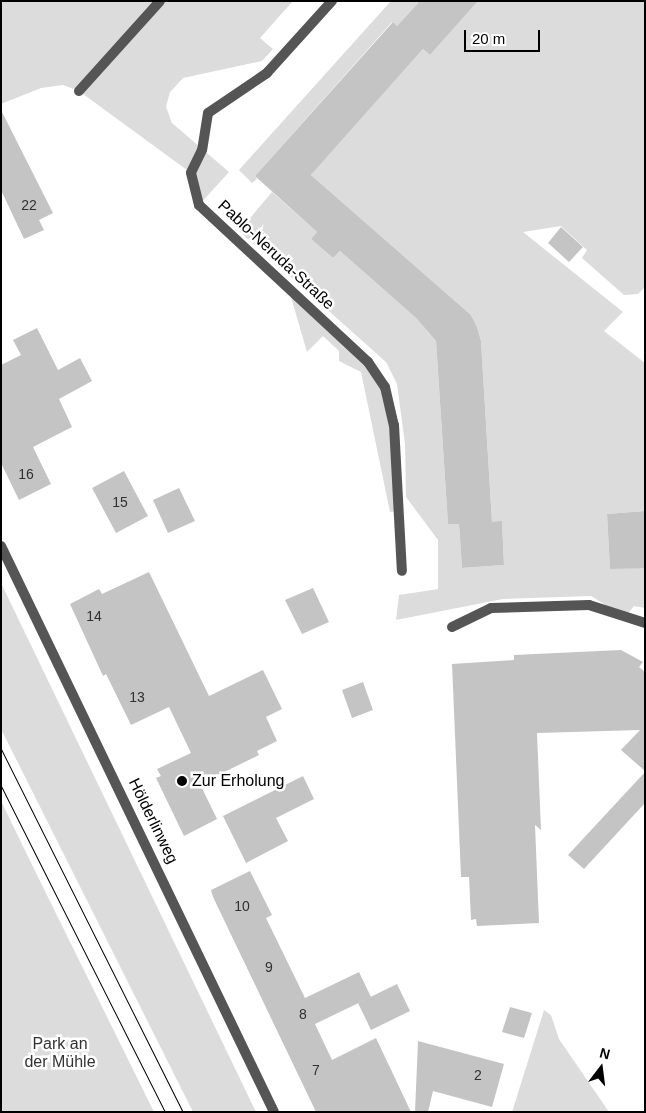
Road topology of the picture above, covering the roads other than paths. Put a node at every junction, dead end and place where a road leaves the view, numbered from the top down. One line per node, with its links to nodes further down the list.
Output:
1 (160, 1): 3 (street)
2 (332, 1): 5 (street, Pablo-Neruda-Straße)
3 (79, 91)
4 (1, 546): 8 (street, Hölderlinweg)
5 (402, 571)
6 (645, 623): 7 (street)
7 (452, 627)
8 (274, 1112)

